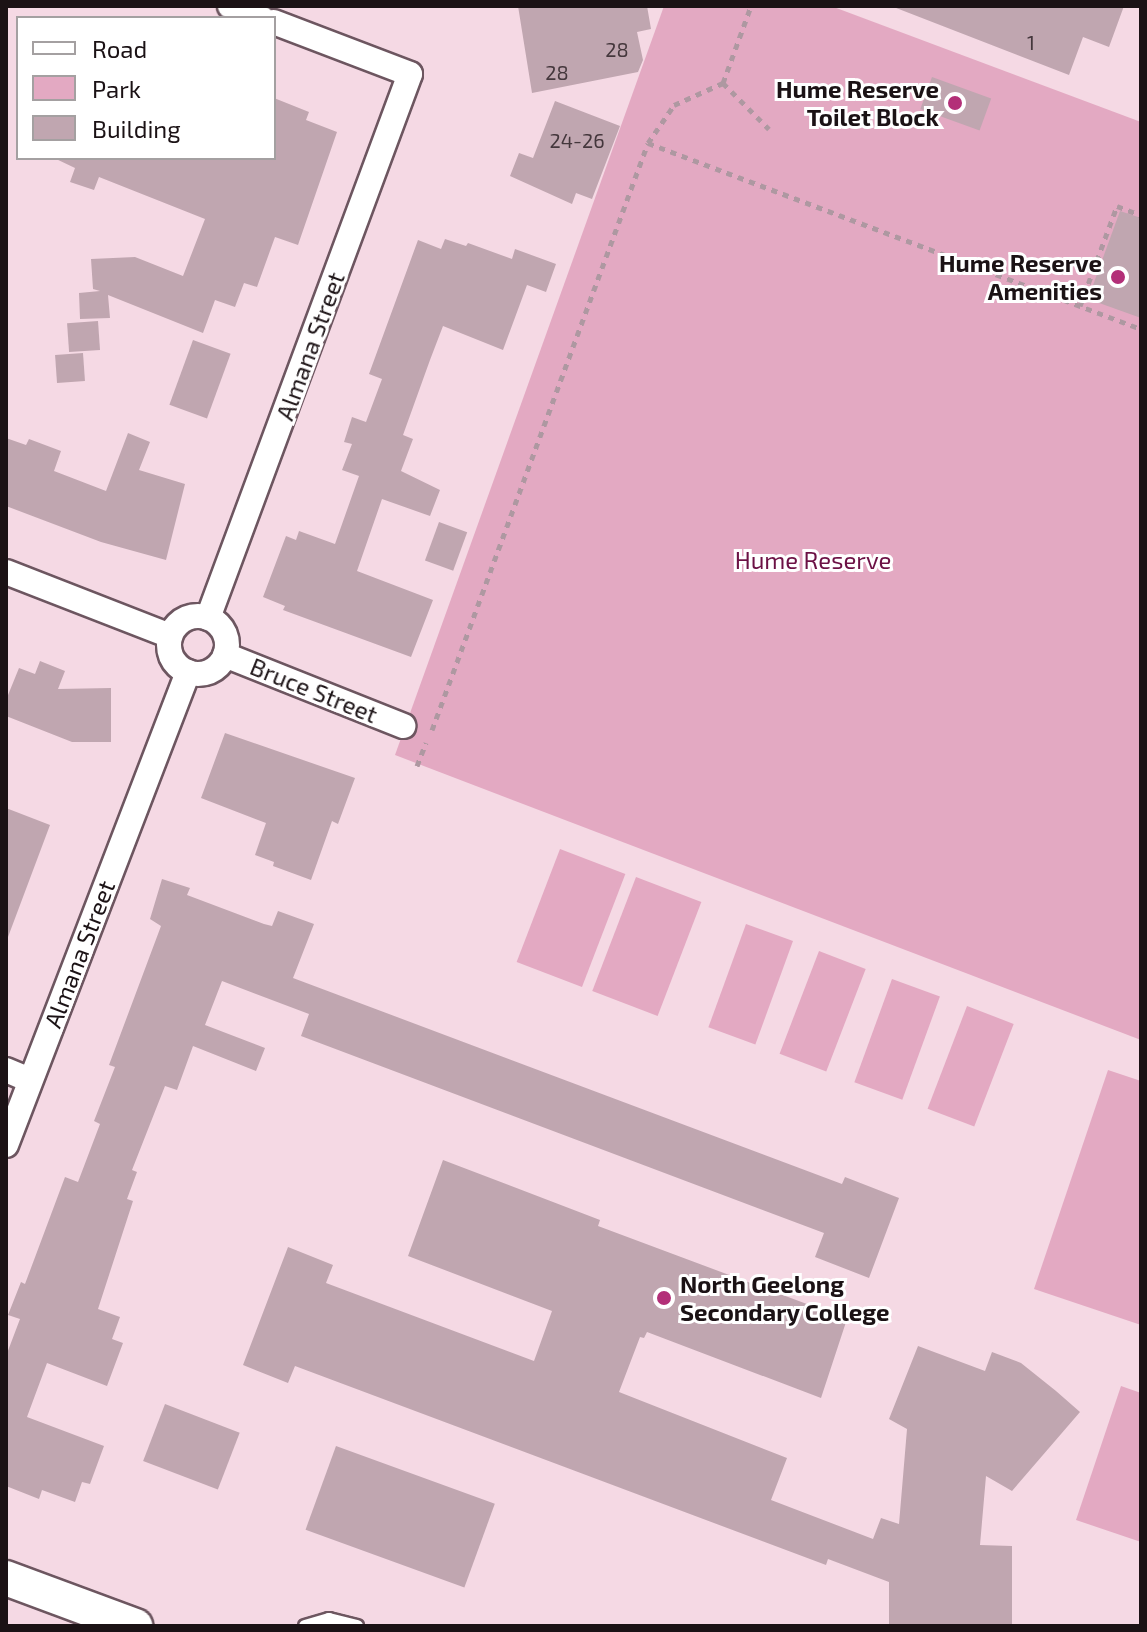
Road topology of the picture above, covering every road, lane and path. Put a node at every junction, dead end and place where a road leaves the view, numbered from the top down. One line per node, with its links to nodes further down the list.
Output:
1 (230, 6): 3 (street)
2 (751, 6): 5 (path)
3 (257, 16)
4 (276, 23): 12 (street, Almana Street)
5 (723, 83): 6 (path); 7 (path)
6 (769, 129)
7 (648, 143): 9 (path); 17 (path)
8 (1141, 215): 9 (path)
9 (1080, 306): 10 (path)
10 (1141, 329)
11 (6, 572): 13 (street)
12 (208, 618): 13 (street); 14 (street)
13 (170, 636): 15 (street)
14 (225, 655): 15 (street); 16 (street, Bruce Street)
15 (188, 672): 19 (street, Almana Street)
16 (403, 726)
17 (417, 766)
18 (6, 1070): 19 (street)
19 (30, 1080): 20 (street, Almana Street)
20 (6, 1145)
21 (6, 1578): 22 (main road)
22 (135, 1626)
23 (305, 1626): 24 (lane)
24 (357, 1626)

